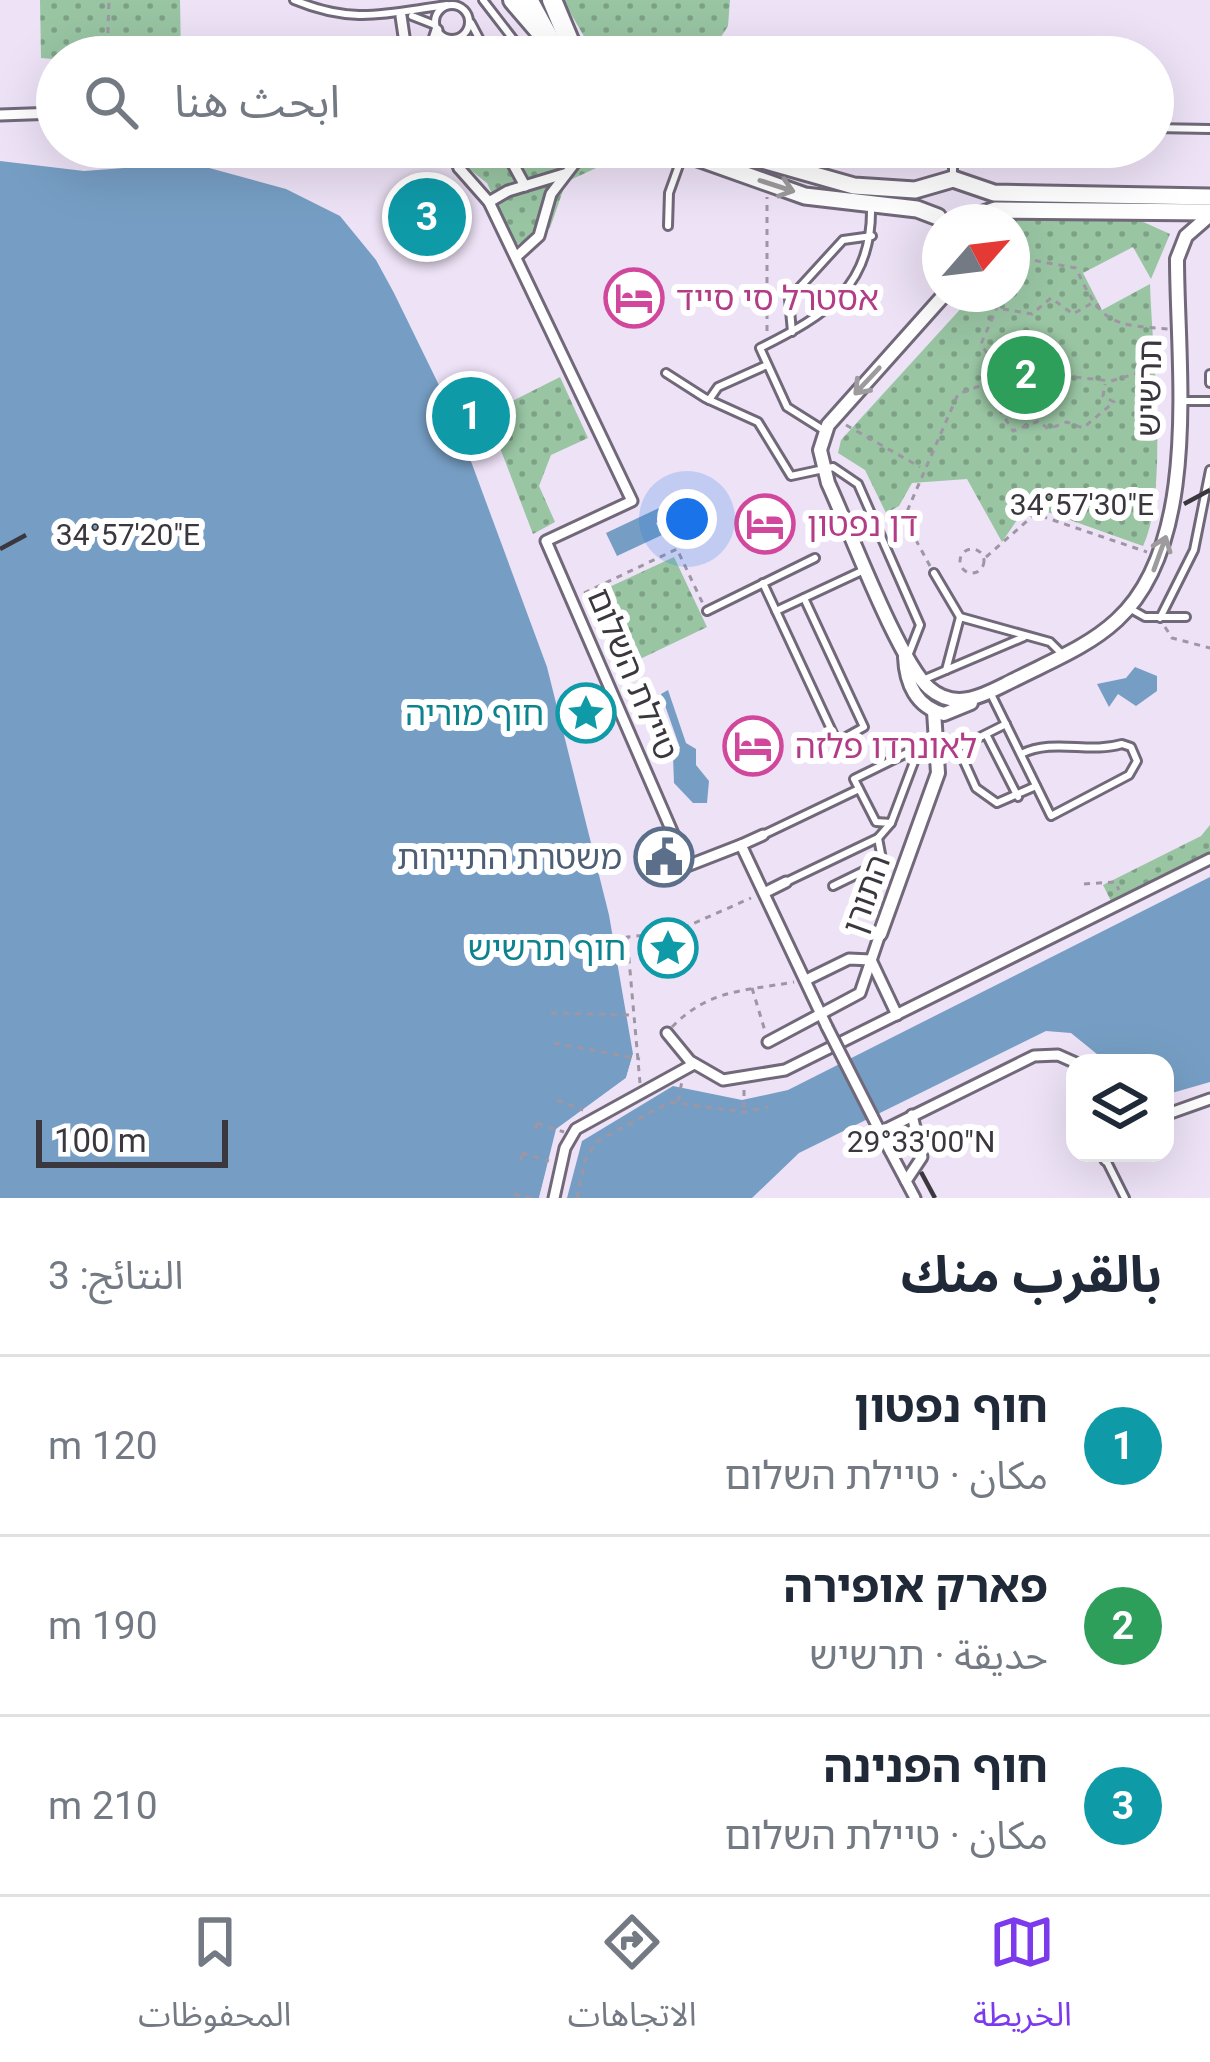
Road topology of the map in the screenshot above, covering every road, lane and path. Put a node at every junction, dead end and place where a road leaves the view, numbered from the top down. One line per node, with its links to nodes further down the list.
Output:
1 (109, 0): 13 (path)
2 (294, 0): 10 (lane)
3 (471, 0): 9 (lane)
4 (483, 0): 19 (lane)
5 (513, 0): 20 (highway)
6 (530, 0): 21 (street)
7 (548, 0): 22 (highway)
8 (447, 5): 9 (lane); 10 (lane); 12 (lane)
9 (462, 8): 11 (lane)
10 (405, 16): 12 (lane); 14 (street)
11 (469, 16): 17 (lane); 18 (lane)
12 (436, 27): 15 (street); 16 (lane)
13 (108, 36)
14 (406, 36)
15 (434, 36)
16 (450, 36)
17 (460, 36)
18 (477, 36)
19 (511, 36)
20 (551, 36)
21 (556, 36)
22 (561, 36)
23 (36, 114): 24 (street)
24 (0, 115)
25 (1174, 128): 26 (lane)
26 (1210, 129)
27 (459, 168): 40 (street, טיילת השלום); 47 (path)
28 (514, 168): 37 (street)
29 (569, 168): 34 (street)
30 (673, 168): 48 (lane)
31 (724, 168): 36 (street)
32 (798, 168): 35 (street)
33 (949, 168): 35 (lane)
34 (564, 174): 37 (street); 50 (street)
35 (946, 181): 38 (street); 41 (street)
36 (767, 183): 43 (street, one-way to 43); 58 (path)
37 (525, 186): 40 (street)
38 (971, 188): 39 (street); 42 (street)
39 (1210, 197)
40 (489, 202): 50 (street, טיילת השלום)
41 (932, 204)
42 (974, 204)
43 (871, 206): 44 (street); 49 (lane)
44 (922, 211)
45 (1030, 211): 46 (street)
46 (1210, 214): 56 (street, תרשיש)
47 (415, 223)
48 (668, 226)
49 (872, 236): 57 (lane); 57 (lane)
50 (516, 257): 81 (street, טיילת השלום)
51 (1030, 259): 52 (path)
52 (1092, 303): 55 (path); 56 (path)
53 (929, 312): 68 (street, one-way to 68)
54 (999, 312): 62 (path)
55 (1020, 312)
56 (1177, 329): 60 (street, תרשיש)
57 (792, 332): 58 (lane)
58 (767, 345): 59 (lane)
59 (767, 364): 65 (lane); 69 (lane)
60 (1177, 364): 63 (path); 67 (street, תרשיש)
61 (666, 373): 65 (lane)
62 (1001, 378): 64 (path); 70 (path)
63 (1106, 381): 64 (path); 64 (path)
64 (1012, 392)
65 (709, 400): 71 (lane)
66 (1210, 400): 67 (lane)
67 (1177, 401): 75 (street, תרשיש, one-way to 67)
68 (834, 416): 69 (street); 70 (path)
69 (825, 430): 71 (street)
70 (924, 469): 78 (path)
71 (823, 470): 77 (street); 90 (lane)
72 (1210, 470): 86 (lane)
73 (986, 556): 75 (path); 76 (path); 76 (path)
74 (815, 557): 79 (lane)
75 (1159, 558): 82 (street, תרשיש)
76 (959, 566): 78 (path)
77 (867, 568): 80 (lane); 90 (street)
78 (936, 576): 85 (lane)
79 (764, 583): 83 (lane); 84 (lane)
80 (804, 598): 84 (lane); 84 (lane)
81 (571, 599): 83 (path); 108 (street, טיילת השלום)
82 (1129, 608): 86 (lane); 91 (street, תרשיש)
83 (707, 611)
84 (776, 611)
85 (960, 617): 88 (lane); 92 (lane)
86 (1160, 617): 87 (lane); 89 (path)
87 (1186, 617)
88 (1027, 636): 91 (lane); 92 (lane)
89 (1210, 648)
90 (906, 653): 93 (street); 95 (street)
91 (1063, 656): 94 (street, תרשיש)
92 (946, 670): 93 (lane)
93 (922, 680): 94 (street)
94 (986, 693): 95 (street, תרשיש); 96 (lane)
95 (934, 712): 99 (street, התורן)
96 (1006, 724): 97 (lane); 101 (lane)
97 (986, 734): 98 (lane); 104 (lane)
98 (958, 748): 99 (lane); 104 (lane)
99 (938, 749): 100 (lane); 115 (street, התורן)
100 (911, 751): 103 (lane); 105 (lane)
101 (1021, 754): 102 (lane); 102 (lane)
102 (1036, 787): 104 (lane)
103 (859, 789): 105 (lane); 106 (lane)
104 (1018, 796)
105 (891, 823): 107 (lane)
106 (764, 835): 108 (street)
107 (878, 838): 110 (lane); 112 (lane)
108 (741, 844): 113 (street)
109 (1210, 859): 114 (street)
110 (787, 882): 113 (street)
111 (1084, 884): 114 (path)
112 (833, 886)
113 (764, 892): 117 (street); 121 (path)
114 (1124, 901): 122 (street)
115 (880, 934): 116 (street, התורן)
116 (871, 960): 117 (street); 120 (street, התורן); 122 (street)
117 (806, 980): 118 (path); 120 (street)
118 (751, 987): 123 (path); 124 (path)
119 (551, 1012): 121 (path)
120 (822, 1014): 124 (street, התורן); 145 (street, bridge)
121 (636, 1015): 127 (path)
122 (897, 1015): 129 (street)
123 (667, 1033): 128 (street)
124 (768, 1042)
125 (554, 1043): 127 (path)
126 (1066, 1058): 138 (street)
127 (640, 1059): 131 (path)
128 (689, 1066): 129 (street); 131 (street); 133 (path)
129 (744, 1080): 135 (path)
130 (559, 1092): 137 (path)
131 (638, 1093): 137 (street)
132 (1210, 1099): 136 (street)
133 (677, 1103): 135 (path); 149 (path)
134 (768, 1107): 135 (path)
135 (744, 1112)
136 (1174, 1112)
137 (596, 1115): 140 (street)
138 (912, 1115): 141 (street); 145 (street)
139 (537, 1123): 140 (path)
140 (569, 1137): 144 (street)
141 (870, 1137)
142 (522, 1154): 144 (path)
143 (1108, 1162): 151 (lane)
144 (560, 1164): 148 (street)
145 (906, 1181): 150 (street)
146 (514, 1193): 147 (path)
147 (531, 1198)
148 (554, 1198)
149 (577, 1198)
150 (915, 1198)
151 (1125, 1198)

